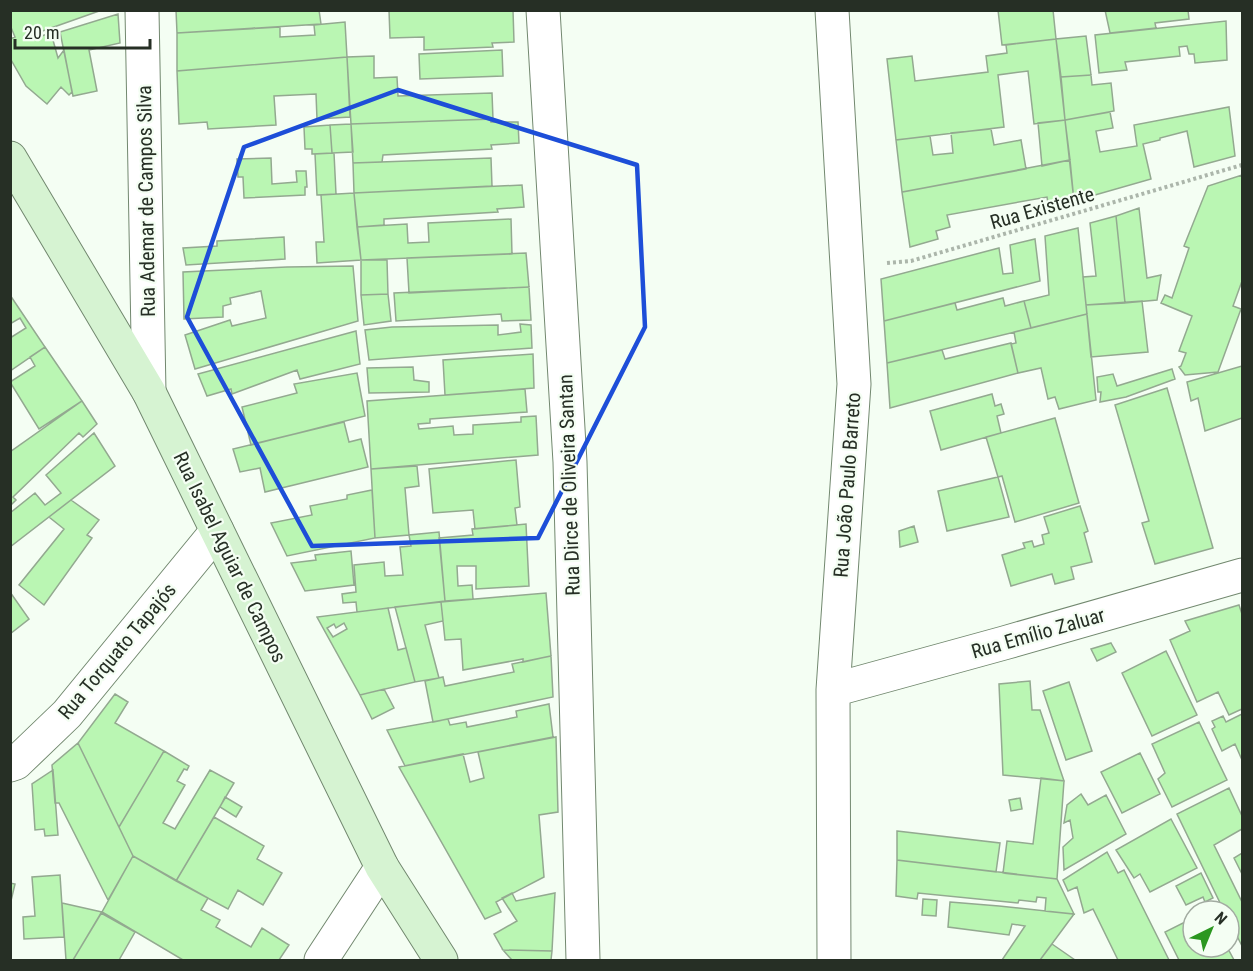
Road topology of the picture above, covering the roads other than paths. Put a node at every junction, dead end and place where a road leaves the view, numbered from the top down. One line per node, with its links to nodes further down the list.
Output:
1 (142, 10): 5 (street, Rua Ademar de Campos Silva)
2 (543, 10): 13 (street, Rua Dirce de Oliveira Santan)
3 (832, 10): 8 (street, Rua João Paulo Barreto)
4 (10, 158): 5 (street, Rua Isabel Aguiar de Campos)
5 (149, 392): 6 (street, Rua Isabel Aguiar de Campos)
6 (217, 531): 9 (street, Rua Torquato Tapajós); 10 (street, Rua Isabel Aguiar de Campos)
7 (1242, 575): 8 (street, Rua Emílio Zaluar)
8 (833, 690): 14 (street, Rua João Paulo Barreto)
9 (10, 765)
10 (382, 867): 11 (street); 12 (street, Rua Isabel Aguiar de Campos)
11 (321, 960)
12 (441, 960)
13 (583, 960)
14 (834, 960)

